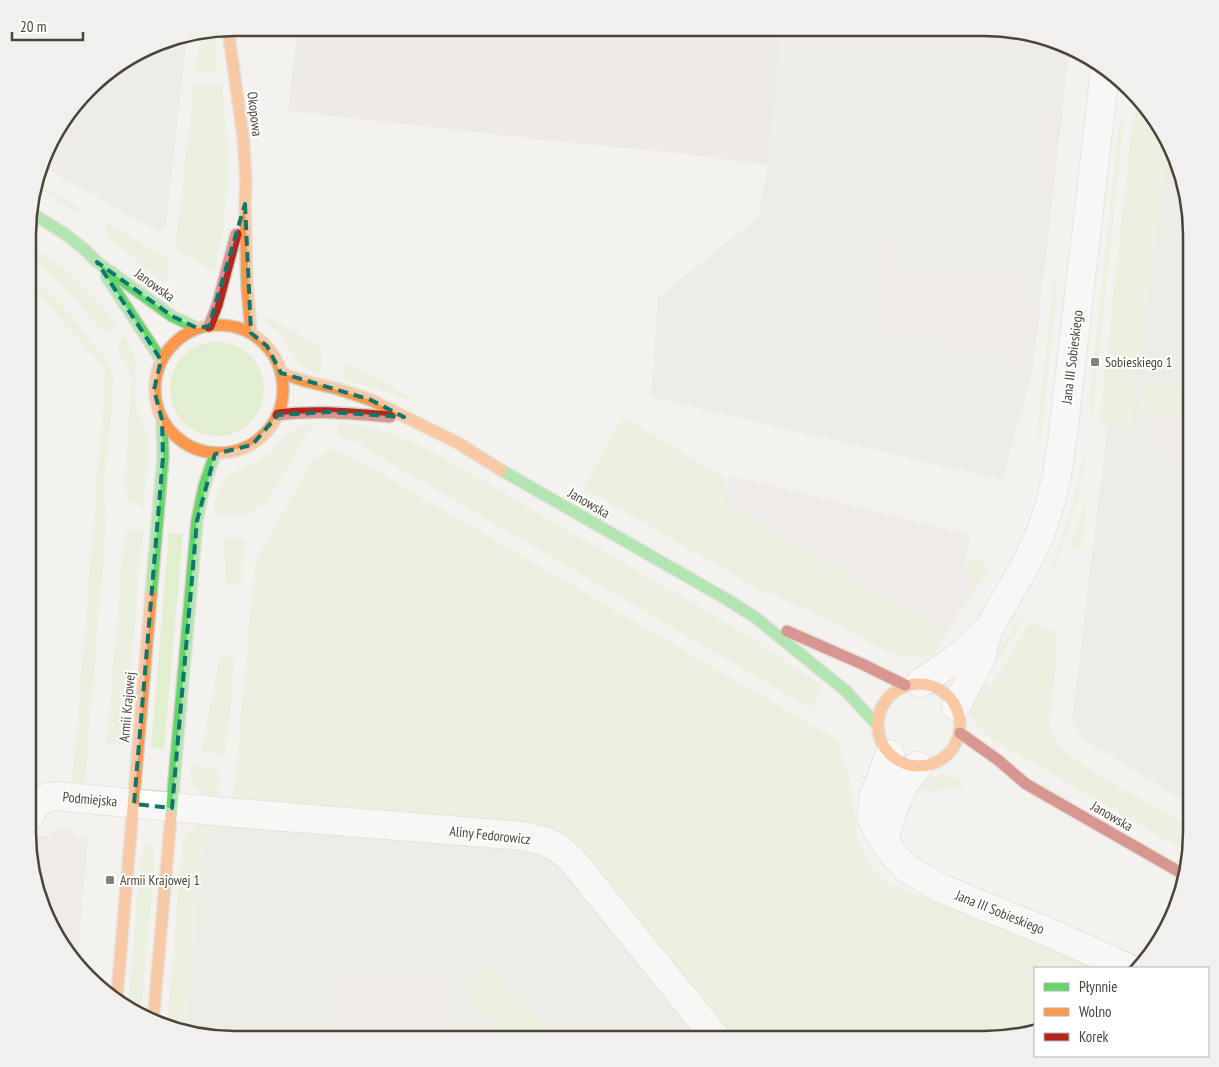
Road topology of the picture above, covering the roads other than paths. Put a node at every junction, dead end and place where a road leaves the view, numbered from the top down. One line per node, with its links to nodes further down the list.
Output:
1 (229, 36): 3 (main road, Okopowa)
2 (1104, 77): 16 (street, Jana III Sobieskiego)
3 (244, 204): 6 (main road, Okopowa); 8 (main road, Okopowa)
4 (37, 217): 5 (main road, Janowska)
5 (97, 262): 7 (main road, Janowska); 9 (main road, Janowska)
6 (209, 326): 7 (main road); 8 (main road)
7 (197, 328): 9 (main road)
8 (251, 333): 10 (main road)
9 (161, 360): 13 (main road)
10 (281, 373): 11 (main road); 12 (main road, Janowska)
11 (278, 415): 12 (main road, Janowska); 14 (main road)
12 (404, 417): 15 (main road, Janowska)
13 (162, 420): 14 (main road); 26 (main road, Armii Krajowej)
14 (215, 454): 27 (main road)
15 (756, 618): 17 (main road, Janowska); 19 (main road, Janowska)
16 (989, 628): 17 (street, Jana III Sobieskiego); 18 (street, Jana III Sobieskiego)
17 (913, 684): 18 (main road); 19 (main road)
18 (956, 706): 20 (main road)
19 (877, 725): 21 (main road)
20 (960, 733): 22 (main road); 24 (main road, Janowska)
21 (890, 754): 22 (main road); 28 (street, Jana III Sobieskiego)
22 (918, 766): 28 (street)
23 (1000, 776): 24 (main road, Janowska)
24 (1026, 784): 29 (main road, Janowska)
25 (36, 804): 26 (street, Podmiejska)
26 (134, 804): 27 (street, Podmiejska); 31 (main road, Armii Krajowej)
27 (172, 808): 32 (main road); 33 (street, Aliny Fedorowicz)
28 (884, 840): 30 (street, Jana III Sobieskiego)
29 (1179, 872)
30 (1126, 967)
31 (117, 992)
32 (154, 1013)
33 (711, 1031)

